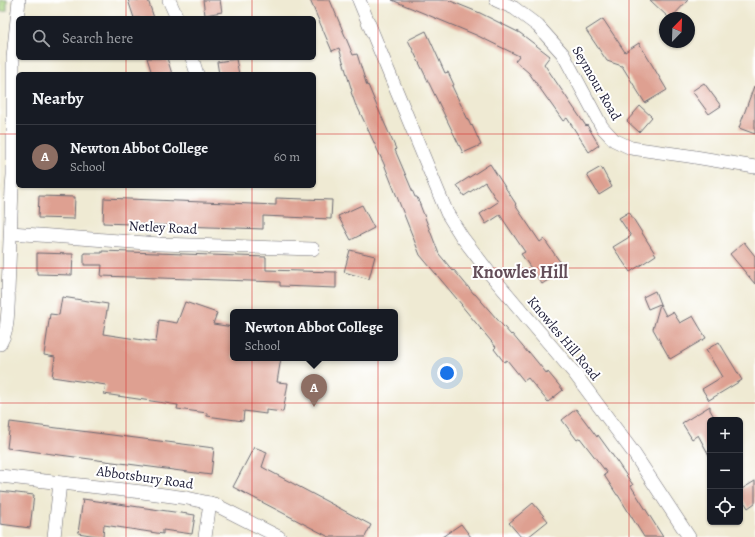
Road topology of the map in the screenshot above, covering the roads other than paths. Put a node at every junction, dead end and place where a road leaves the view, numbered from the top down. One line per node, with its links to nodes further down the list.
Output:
1 (19, 0): 5 (street)
2 (169, 0): 6 (street)
3 (360, 0): 20 (street, Knowles Hill Road)
4 (496, 0): 10 (street, Seymour Road)
5 (18, 16)
6 (176, 16)
7 (16, 35): 11 (street)
8 (193, 60): 9 (street)
9 (196, 72)
10 (755, 168)
11 (11, 233): 12 (street, Netley Road); 13 (street)
12 (313, 248)
13 (0, 344)
14 (0, 476): 15 (street, Abbotsbury Road)
15 (60, 483): 16 (street, Abbotsbury Road); 17 (street)
16 (210, 503): 18 (street); 19 (street, Abbotsbury Road)
17 (54, 537)
18 (205, 537)
19 (279, 537)
20 (689, 537)

